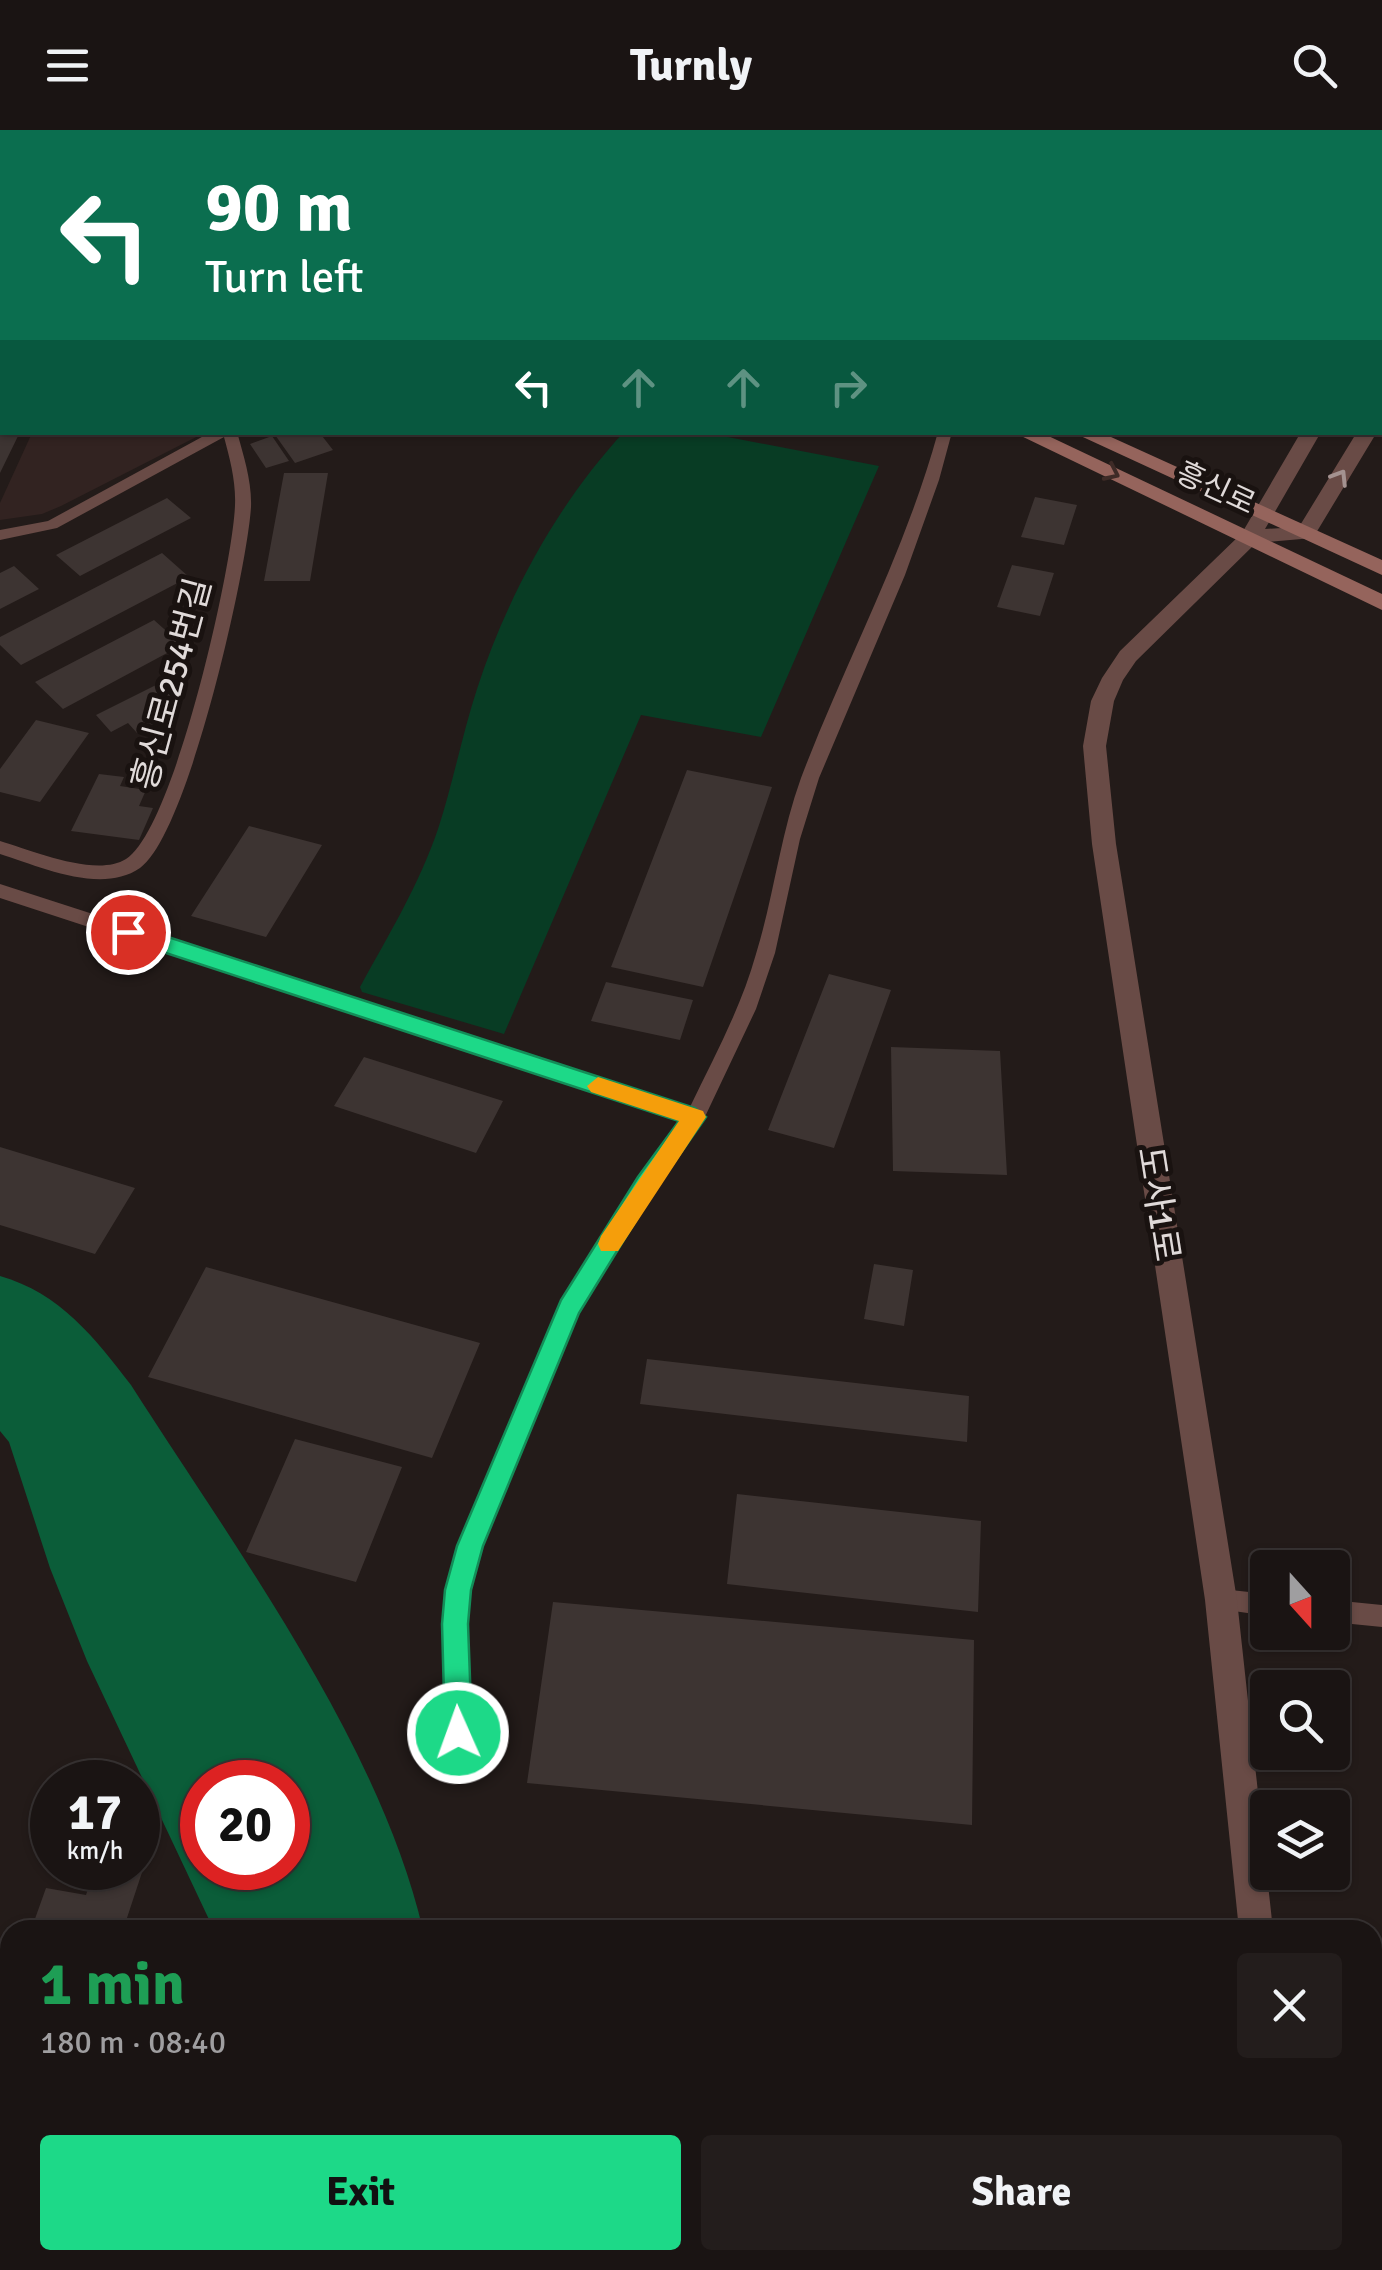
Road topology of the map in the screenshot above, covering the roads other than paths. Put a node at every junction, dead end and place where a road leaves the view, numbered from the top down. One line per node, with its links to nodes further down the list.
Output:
1 (220, 435): 10 (lane, 흥신로254번길)
2 (227, 435): 13 (lane, 흥신로254번길)
3 (944, 435): 15 (lane)
4 (1030, 435): 8 (main road, 흥신로, one-way to 8)
5 (1088, 435): 8 (main road, 흥신로)
6 (1309, 435): 8 (street, 도사1로)
7 (1365, 435): 9 (street, one-way to 7)
8 (1257, 526): 9 (main road, 흥신로); 12 (main road, 흥신로); 16 (street, 도사1로)
9 (1306, 534): 11 (main road, 흥신로)
10 (0, 535)
11 (1382, 568)
12 (1382, 602)
13 (0, 847)
14 (0, 892): 15 (lane)
15 (695, 1117): 20 (lane)
16 (1221, 1600): 17 (lane); 21 (street, 도사1로)
17 (1250, 1602)
18 (1350, 1613): 19 (lane)
19 (1382, 1616)
20 (460, 1769)
21 (1255, 1920)

